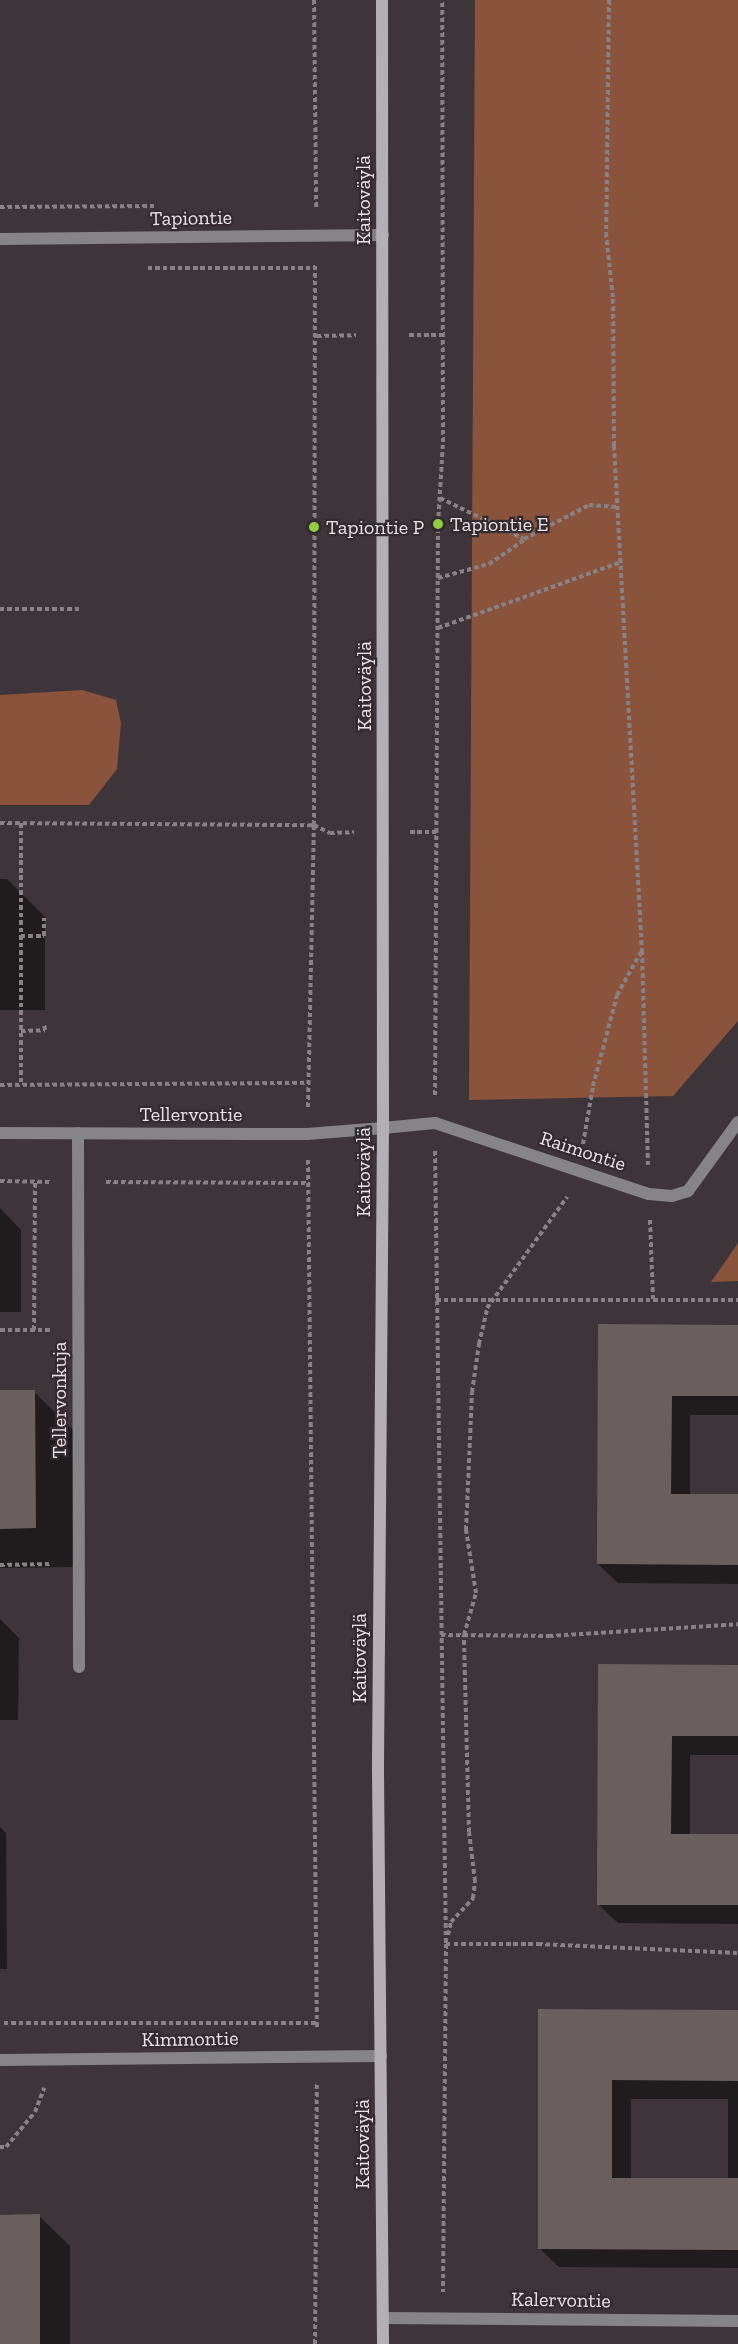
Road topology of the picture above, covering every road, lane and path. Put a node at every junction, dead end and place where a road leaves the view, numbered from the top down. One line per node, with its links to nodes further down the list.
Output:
1 (314, 0): 6 (path)
2 (382, 0): 5 (street, Kaitoväylä)
3 (442, 0): 10 (path)
4 (609, 0): 11 (path)
5 (383, 236): 6 (street, Tapiontie); 21 (street, Kaitoväylä)
6 (316, 237): 7 (street, Tapiontie); 9 (path)
7 (0, 239)
8 (146, 268): 9 (path)
9 (315, 268): 20 (path)
10 (440, 498): 12 (path); 14 (path)
11 (617, 507): 12 (path); 13 (path)
12 (524, 539): 14 (path)
13 (619, 563): 17 (path); 25 (path)
14 (438, 579): 17 (path)
15 (0, 609): 16 (path)
16 (80, 609)
17 (438, 628): 22 (path)
18 (0, 823): 19 (path)
19 (21, 823): 20 (path); 24 (path)
20 (314, 825): 21 (path); 28 (path)
21 (383, 832): 22 (path); 33 (street, Kaitoväylä)
22 (436, 832): 32 (path)
23 (44, 918): 24 (path)
24 (21, 936): 27 (path)
25 (642, 951): 37 (path); 42 (path)
26 (44, 1024): 27 (path)
27 (21, 1031): 30 (path)
28 (309, 1083): 30 (path); 36 (path)
29 (0, 1085): 30 (path)
30 (21, 1085)
31 (738, 1122): 42 (street, Raimontie)
32 (435, 1123): 33 (street, Raimontie); 37 (street, Raimontie); 45 (path)
33 (383, 1128): 36 (street, Tellervontie); 60 (street, Kaitoväylä)
34 (0, 1133): 35 (street, Tellervontie)
35 (78, 1133): 36 (street, Tellervontie); 40 (street, Tellervonkuja)
36 (307, 1134): 41 (path)
37 (579, 1169): 42 (street, Raimontie); 43 (path)
38 (0, 1181): 39 (path)
39 (35, 1181): 40 (path); 48 (path)
40 (78, 1182): 41 (path); 49 (street, Tellervonkuja)
41 (309, 1183): 59 (path)
42 (649, 1194): 44 (path)
43 (495, 1298): 44 (path); 45 (path); 54 (path)
44 (653, 1299): 46 (path)
45 (436, 1300): 53 (path)
46 (738, 1300)
47 (0, 1330): 48 (path)
48 (34, 1330): 49 (path)
49 (78, 1330): 50 (street, Tellervonkuja)
50 (79, 1564): 51 (path); 55 (street, Tellervonkuja)
51 (0, 1565)
52 (738, 1624): 54 (path)
53 (441, 1635): 54 (path); 56 (path)
54 (464, 1635): 56 (path)
55 (79, 1667)
56 (446, 1944): 57 (path); 68 (path)
57 (738, 1953)
58 (4, 2023): 59 (path)
59 (317, 2024): 61 (path)
60 (381, 2056): 61 (street, Kimmontie); 67 (street, Kaitoväylä)
61 (318, 2057): 62 (street, Kimmontie); 64 (path)
62 (0, 2060)
63 (305, 2084): 64 (path)
64 (317, 2084): 70 (path)
65 (55, 2086): 66 (path)
66 (0, 2147)
67 (383, 2318): 68 (street, Kalervontie); 71 (street, Kaitoväylä)
68 (443, 2318): 69 (street, Kalervontie)
69 (738, 2321)
70 (315, 2344)
71 (383, 2344)

